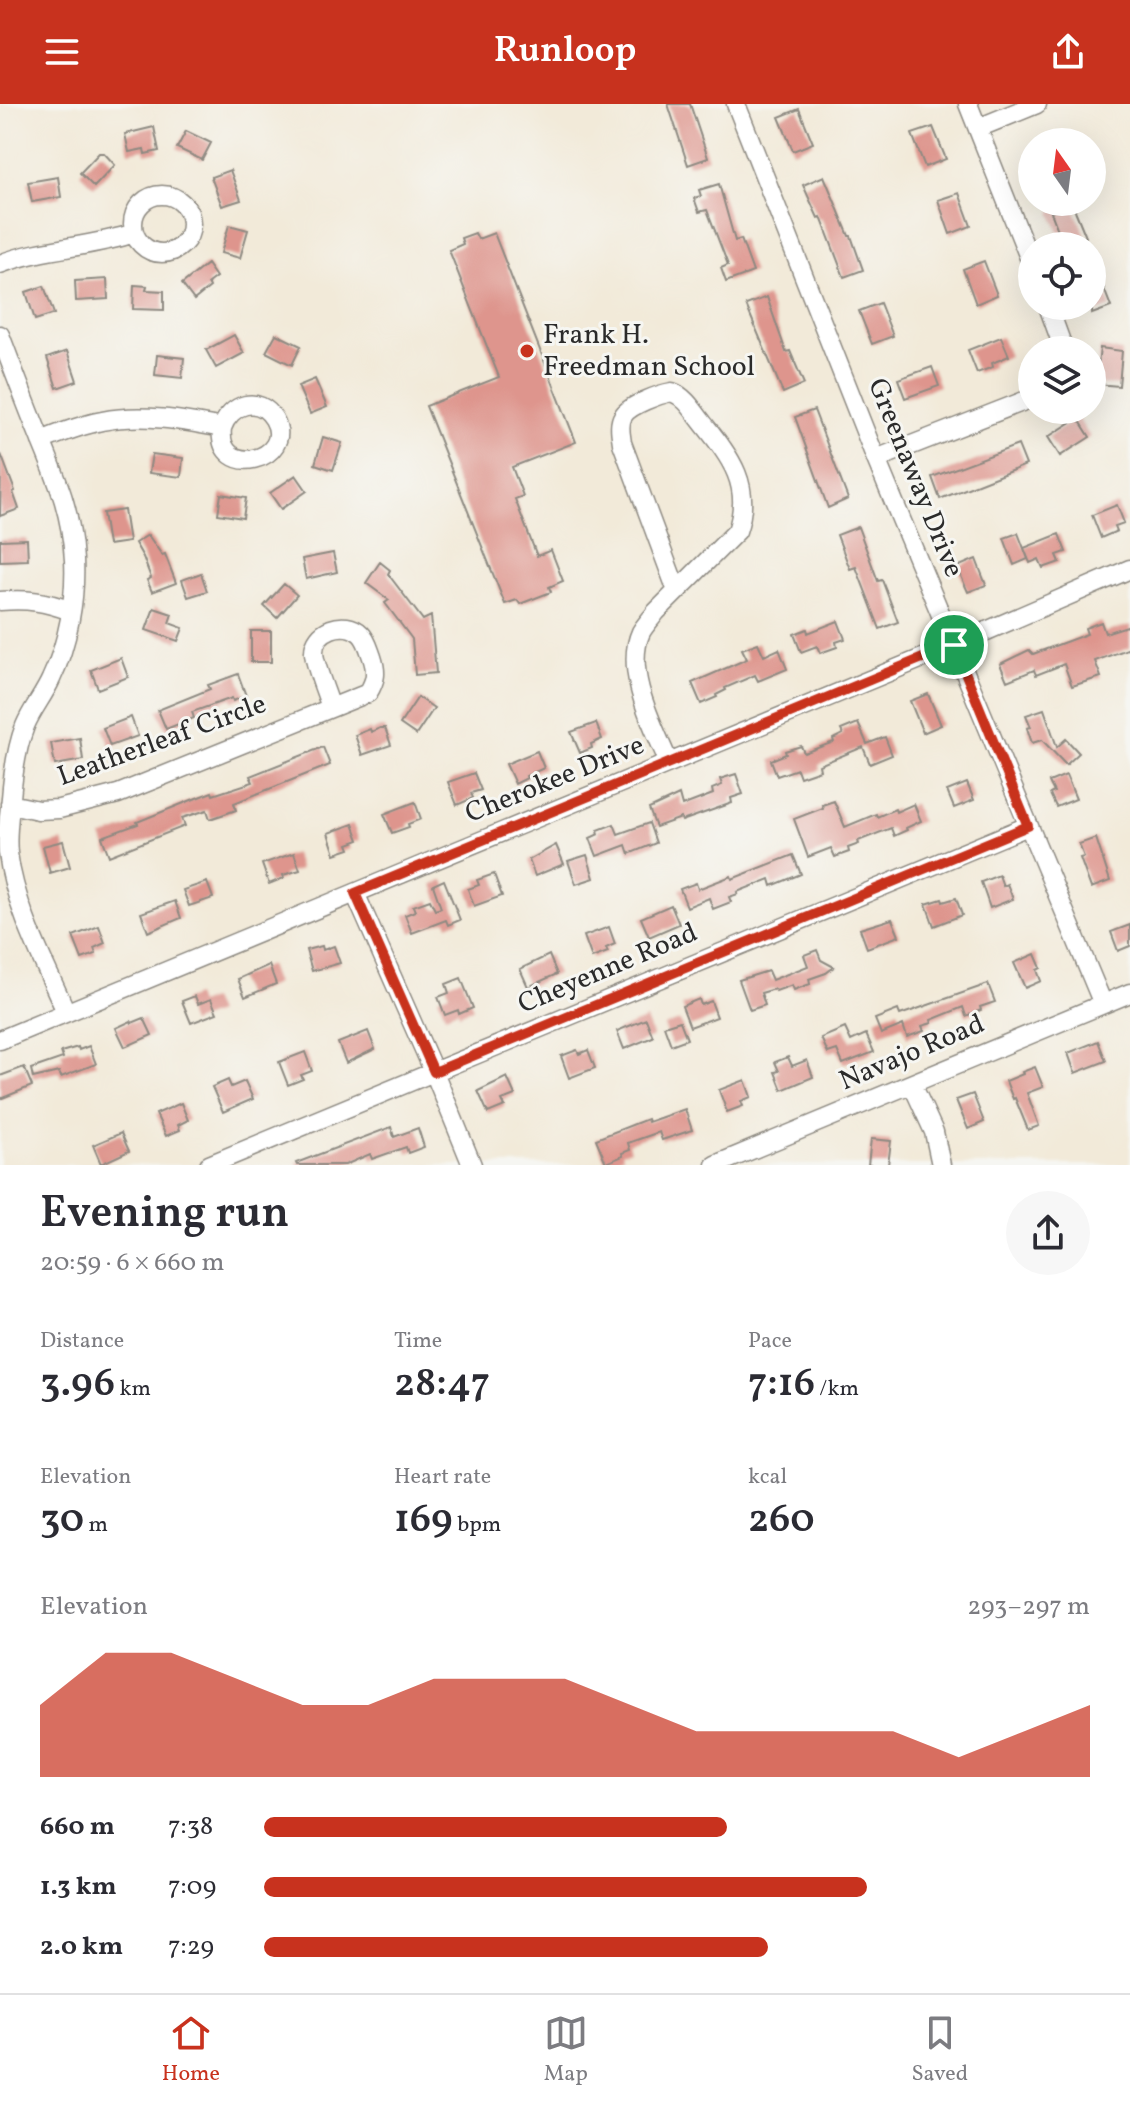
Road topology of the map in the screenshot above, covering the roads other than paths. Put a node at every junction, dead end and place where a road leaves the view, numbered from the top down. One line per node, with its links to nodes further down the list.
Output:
1 (736, 104): 12 (street, Greenaway Drive)
2 (968, 104): 4 (street)
3 (1037, 104): 4 (street)
4 (978, 128): 5 (street)
5 (1019, 232)
6 (134, 233): 7 (street)
7 (0, 264)
8 (0, 335): 11 (street)
9 (1018, 403): 12 (street)
10 (222, 428): 11 (street)
11 (41, 441): 16 (street)
12 (876, 459): 17 (street, Greenaway Drive)
13 (1130, 569): 17 (street, Cherokee Drive)
14 (677, 591): 14 (street); 19 (street)
15 (0, 601): 16 (street)
16 (71, 611): 20 (street)
17 (954, 645): 19 (street, Cherokee Drive); 21 (street, Greenaway Drive)
18 (331, 708): 18 (street, Leatherleaf Circle); 20 (street, Leatherleaf Circle)
19 (669, 763): 22 (street, Cherokee Drive)
20 (10, 804): 25 (street)
21 (1028, 826): 24 (street, Greenaway Drive); 27 (street, Cheyenne Road)
22 (355, 893): 25 (street, Cherokee Drive); 27 (street)
23 (1130, 993): 24 (street, Navajo Road)
24 (1103, 1004): 28 (street, Navajo Road)
25 (66, 1012): 26 (street, Cherokee Drive)
26 (0, 1040)
27 (434, 1072): 29 (street, Cheyenne Road); 30 (street)
28 (912, 1084): 31 (street, Navajo Road); 32 (street)
29 (209, 1165)
30 (472, 1165)
31 (715, 1165)
32 (941, 1165)

